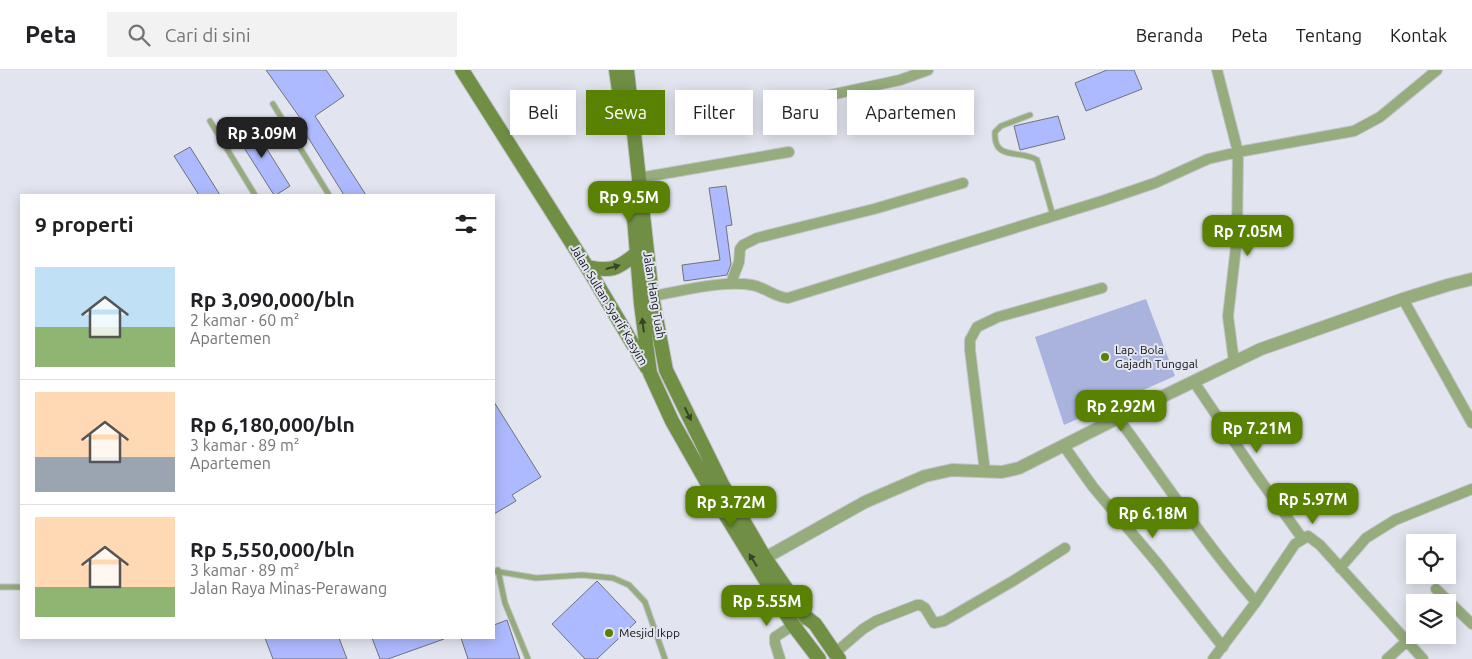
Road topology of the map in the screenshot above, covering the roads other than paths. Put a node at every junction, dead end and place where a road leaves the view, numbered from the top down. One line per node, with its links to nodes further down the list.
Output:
1 (462, 70): 19 (main road, Jalan Sultan Syarif Kasyim)
2 (616, 70): 18 (main road, Jalan Hang Tuah)
3 (627, 70): 13 (main road, Jalan Hang Tuah)
4 (928, 70): 7 (street)
5 (1217, 70): 12 (street)
6 (1437, 70): 12 (street)
7 (837, 93)
8 (273, 104): 16 (lane)
9 (1030, 115): 17 (lane)
10 (210, 121): 15 (lane)
11 (789, 152): 13 (street)
12 (1238, 152): 17 (street); 25 (street)
13 (639, 178): 23 (main road, Jalan Hang Tuah)
14 (963, 183): 21 (street)
15 (254, 194)
16 (328, 194)
17 (1053, 216): 21 (street)
18 (636, 254): 19 (main road, one-way to 18); 27 (main road, Jalan Hang Tuah, one-way to 18)
19 (587, 267): 27 (main road, Jalan Sultan Syarif Kasyim)
20 (1472, 279): 24 (street)
21 (732, 283): 23 (street)
22 (1102, 288): 32 (street)
23 (652, 296): 26 (main road, Jalan Hang Tuah)
24 (1403, 299): 25 (street); 30 (street)
25 (1234, 362): 28 (street)
26 (666, 370): 27 (main road, Jalan Sultan Syarif Kasyim); 36 (main road, Jalan Hang Tuah, one-way to 36)
27 (650, 373): 45 (main road, one-way to 27)
28 (1194, 382): 29 (street); 34 (street)
29 (1118, 418): 31 (street); 42 (street)
30 (1472, 423)
31 (1064, 446): 32 (street); 49 (street)
32 (985, 472): 36 (street)
33 (1472, 489): 37 (street)
34 (1302, 538): 37 (street); 42 (street)
35 (1066, 548): 50 (street)
36 (765, 558): 43 (main road, Jalan Hang Tuah)
37 (1340, 568): 46 (street)
38 (496, 571): 51 (lane); 52 (lane)
39 (0, 587): 40 (lane)
40 (20, 587)
41 (1436, 589): 44 (street)
42 (1256, 602): 49 (street)
43 (806, 617): 45 (street); 50 (main road, Jalan Hang Tuah)
44 (1472, 624)
45 (793, 625): 53 (street); 54 (main road)
46 (1406, 640)
47 (1406, 642): 56 (street)
48 (1410, 644): 57 (street)
49 (1223, 647): 55 (street)
50 (837, 656)
51 (528, 659)
52 (665, 659)
53 (780, 659)
54 (819, 659)
55 (1214, 659)
56 (1387, 659)
57 (1423, 659)

